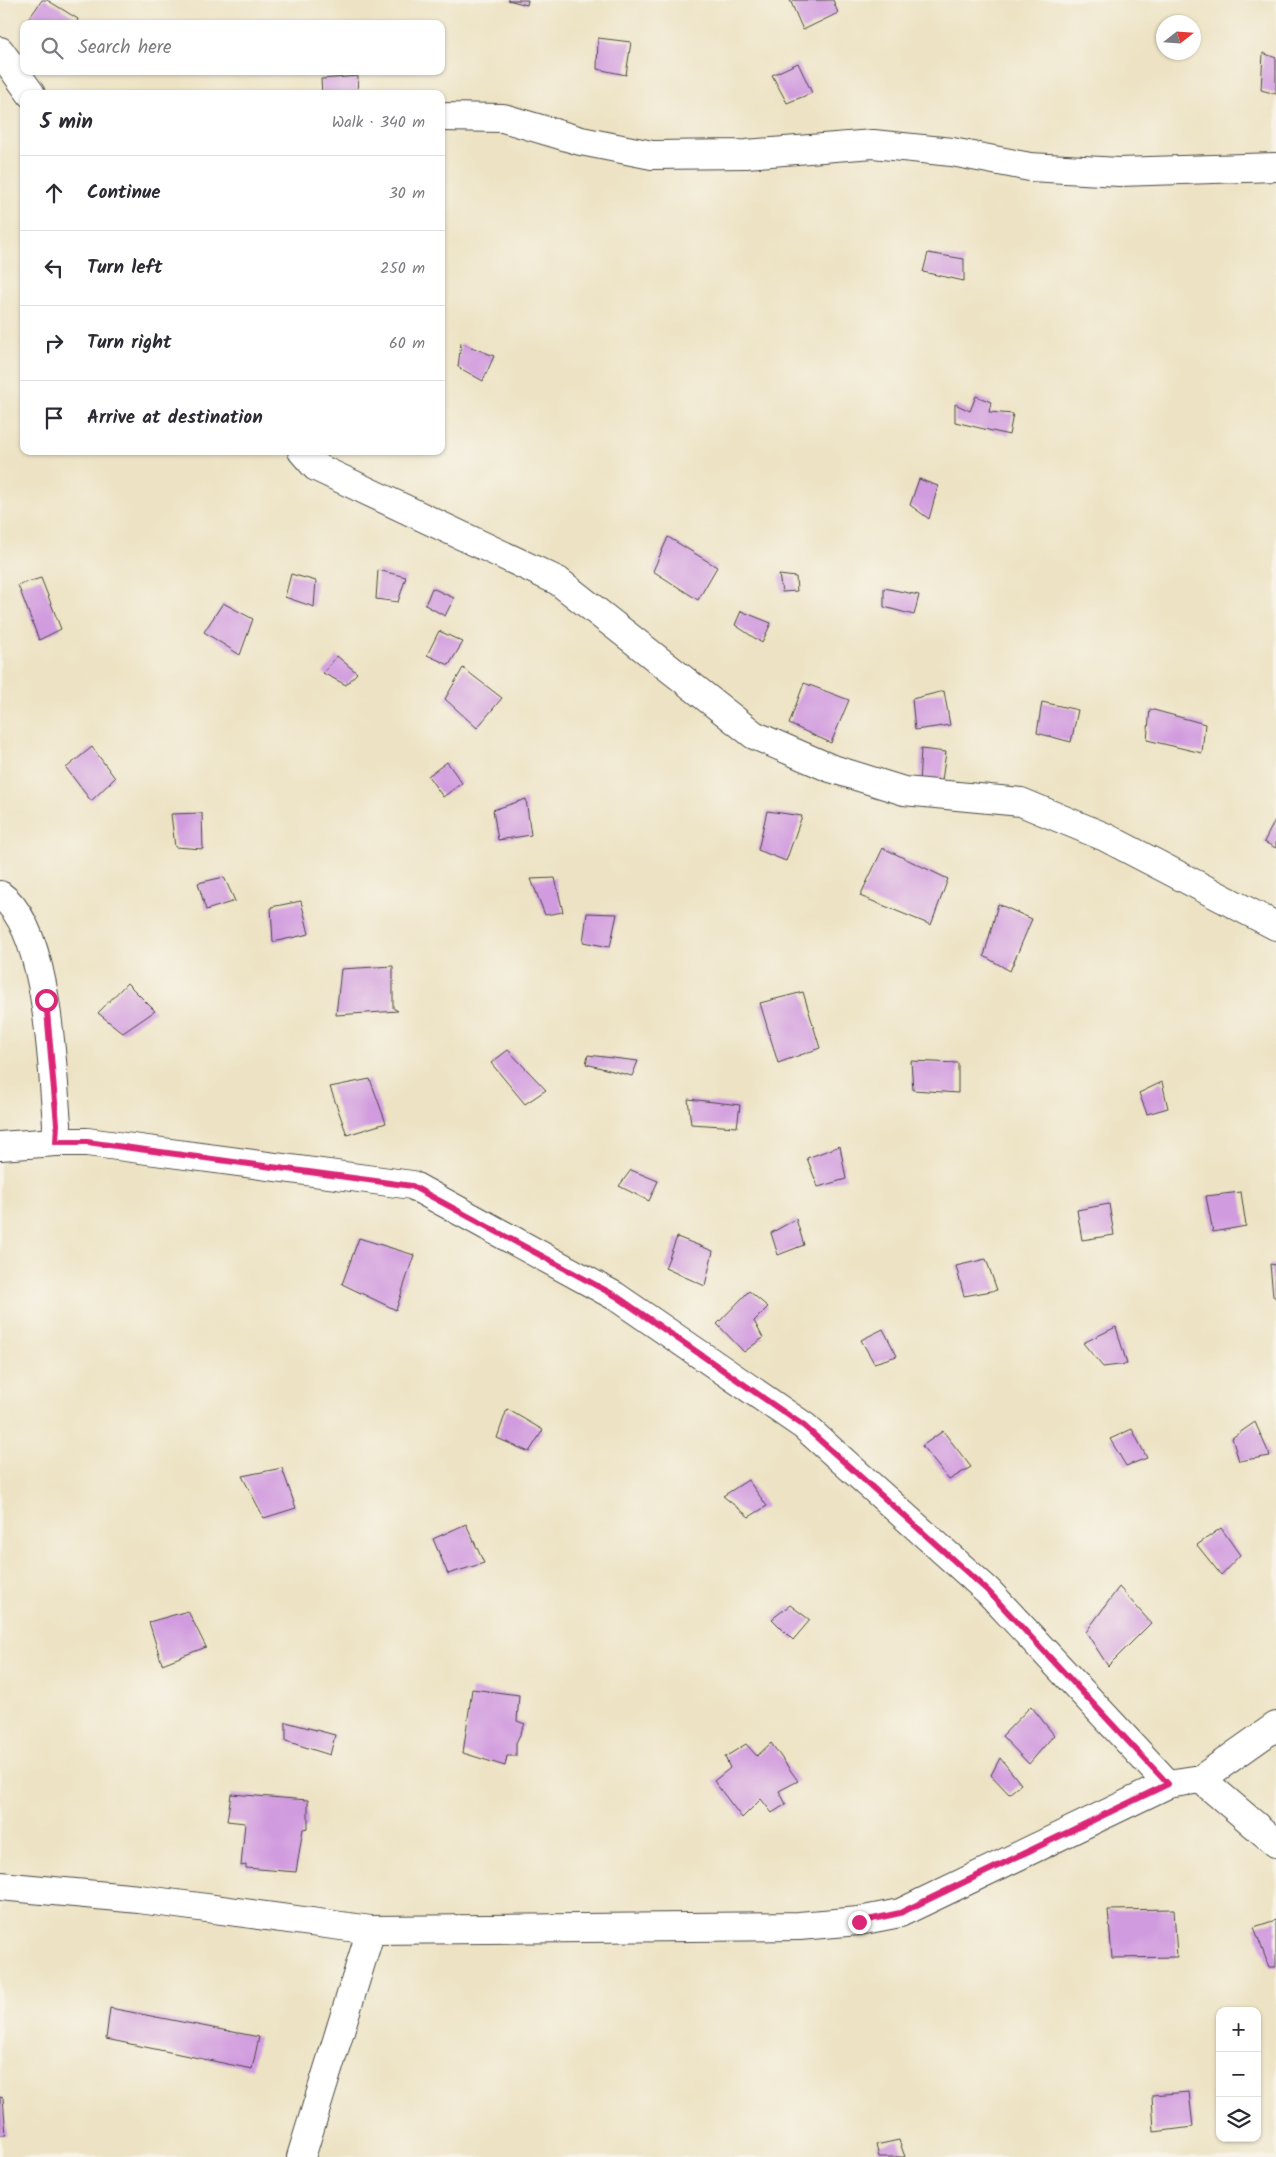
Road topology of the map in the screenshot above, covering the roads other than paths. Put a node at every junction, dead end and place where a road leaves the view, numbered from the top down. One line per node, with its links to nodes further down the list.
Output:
1 (0, 51): 2 (street)
2 (28, 90)
3 (445, 117): 4 (street)
4 (1276, 167)
5 (306, 455): 7 (street)
6 (0, 895): 8 (street)
7 (1276, 926)
8 (56, 1142): 9 (street); 12 (street)
9 (0, 1146)
10 (1276, 1726): 11 (street)
11 (1201, 1779): 12 (street); 13 (street)
12 (1168, 1784): 15 (street)
13 (1276, 1843)
14 (0, 1886): 15 (street)
15 (371, 1930): 16 (street)
16 (301, 2157)

